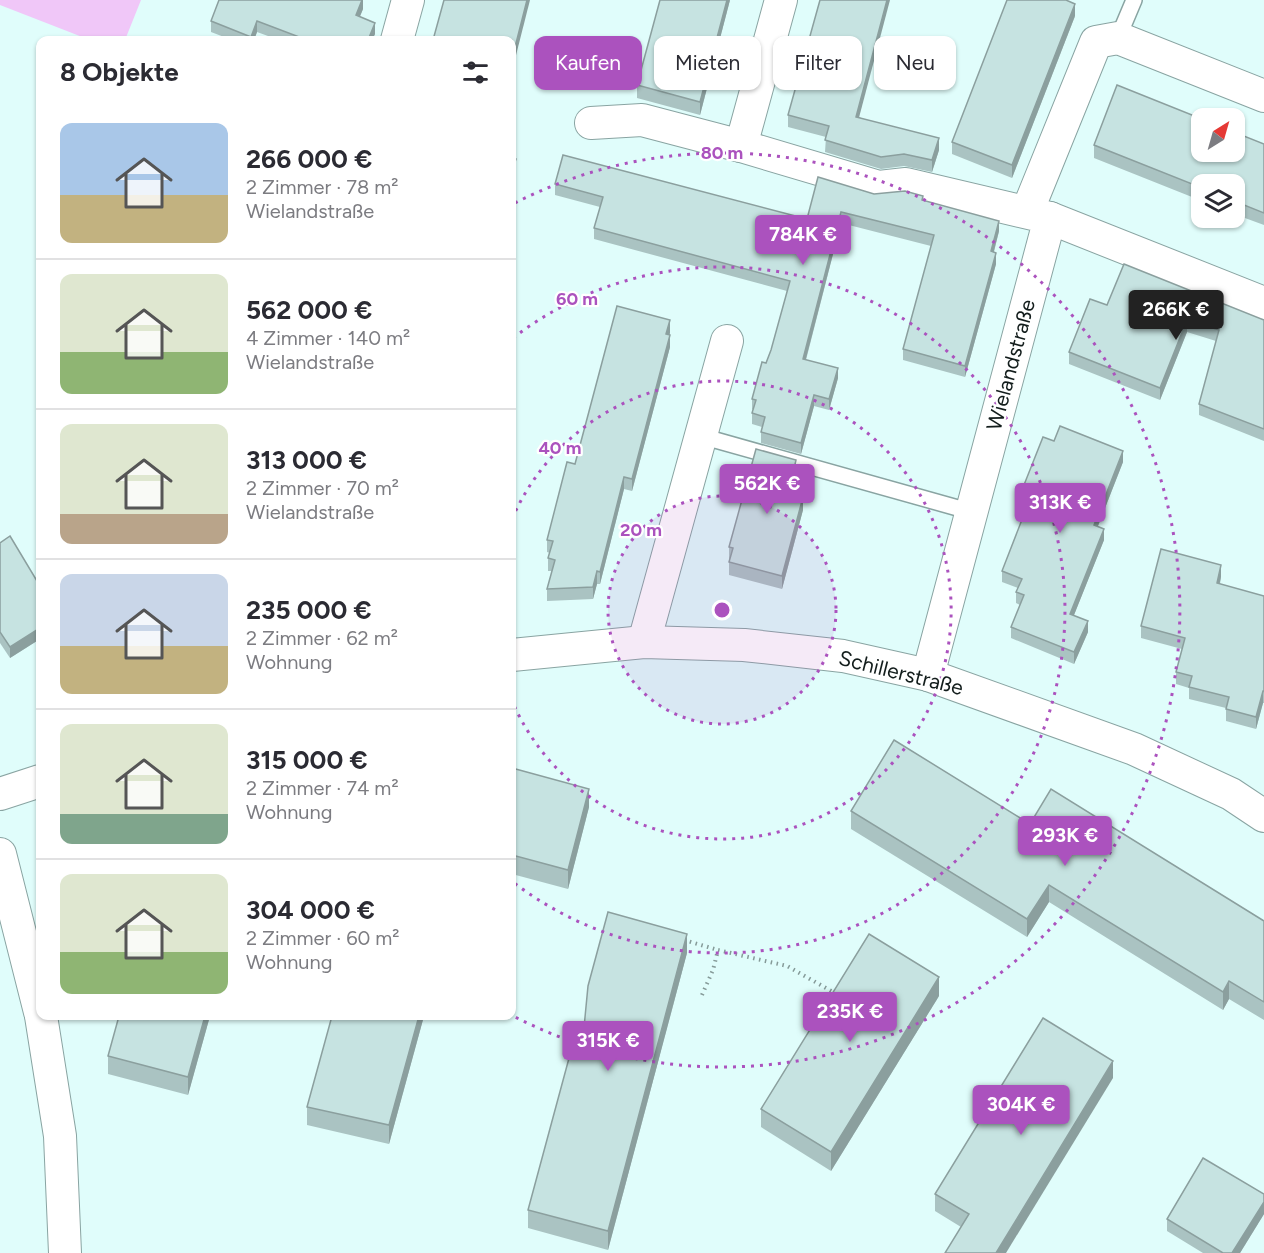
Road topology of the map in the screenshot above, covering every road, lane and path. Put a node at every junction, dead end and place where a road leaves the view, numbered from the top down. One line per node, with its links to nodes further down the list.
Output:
1 (408, 0): 4 (street)
2 (781, 0): 8 (street)
3 (1134, 0): 5 (lane)
4 (398, 36)
5 (1118, 38): 6 (street); 9 (street, Wielandstraße)
6 (1264, 96)
7 (591, 123): 8 (street)
8 (741, 146): 9 (street)
9 (1039, 215): 10 (street); 13 (street, Wielandstraße)
10 (1264, 303)
11 (727, 341): 12 (street)
12 (700, 436): 13 (lane); 14 (street)
13 (972, 512): 16 (street, Wielandstraße)
14 (644, 642): 15 (street, Schillerstraße); 16 (street, Schillerstraße)
15 (516, 655)
16 (928, 675): 19 (street, Schillerstraße)
17 (36, 782): 18 (street)
18 (0, 794)
19 (1264, 816)
20 (0, 854): 24 (street)
21 (680, 939): 22 (path)
22 (718, 950): 23 (path); 25 (path)
23 (833, 992)
24 (36, 994)
25 (702, 995)
26 (42, 1020): 27 (street)
27 (65, 1253)

